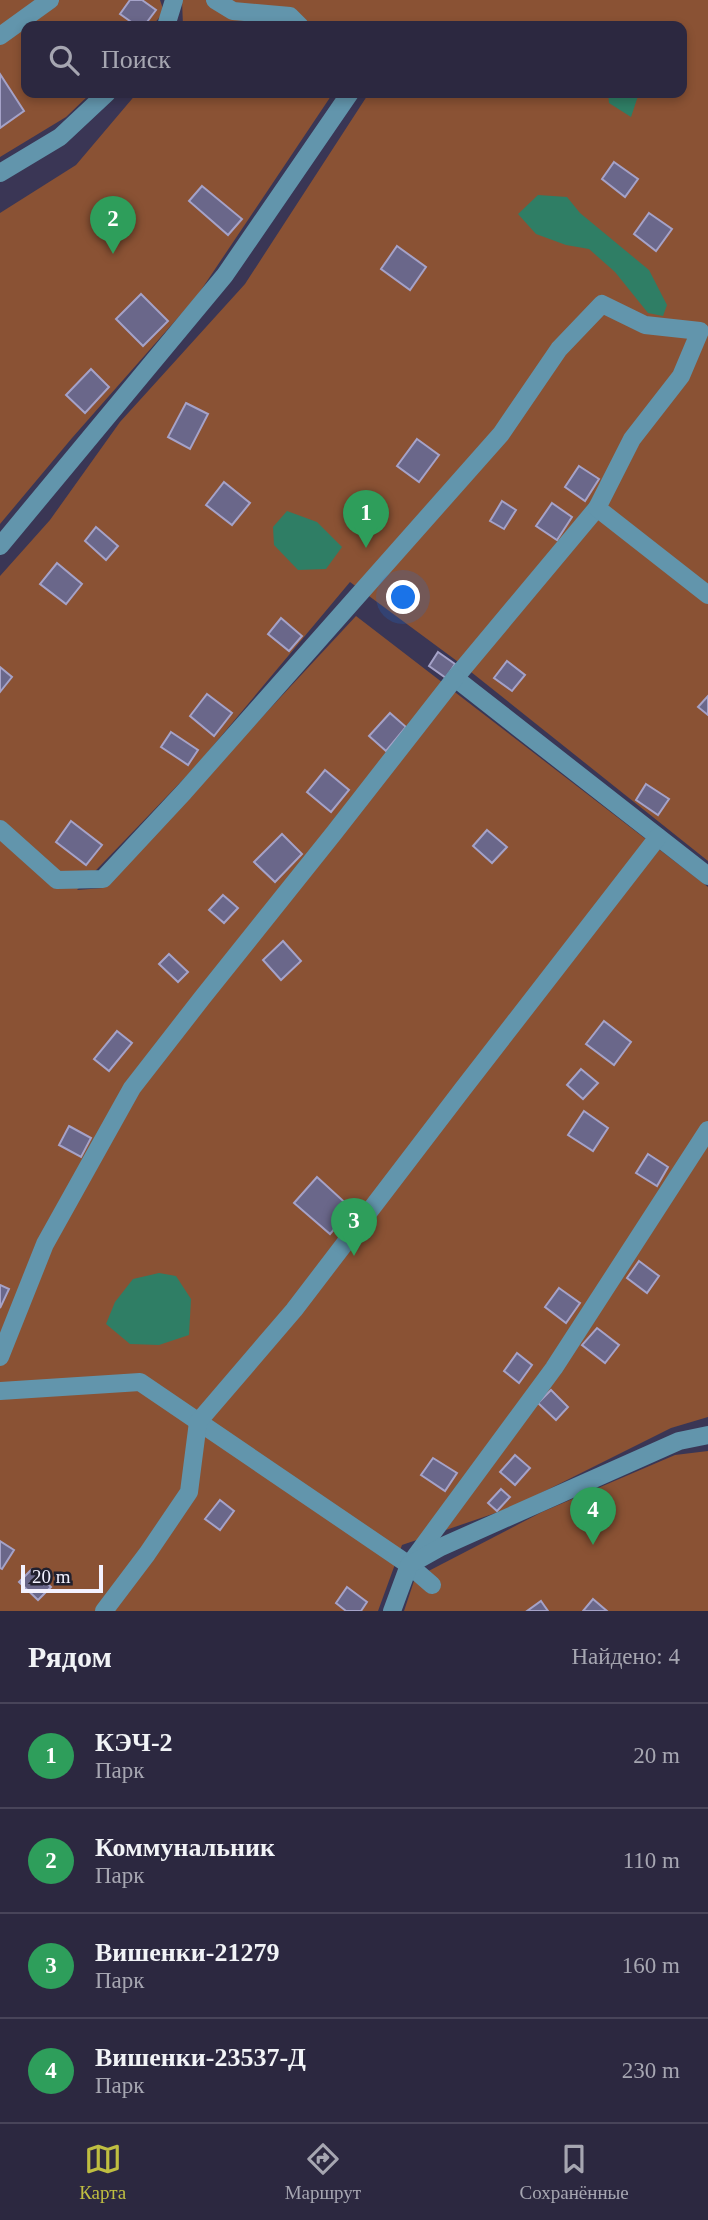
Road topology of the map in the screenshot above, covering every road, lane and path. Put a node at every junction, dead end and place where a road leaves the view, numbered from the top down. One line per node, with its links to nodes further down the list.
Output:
1 (50, 0): 6 (street)
2 (174, 0): 4 (street)
3 (215, 0): 5 (street)
4 (168, 21)
5 (295, 21)
6 (0, 36)
7 (102, 98): 9 (street)
8 (347, 98): 12 (street)
9 (0, 173)
10 (705, 328): 11 (street); 15 (street)
11 (597, 508): 13 (street); 14 (street)
12 (0, 545)
13 (708, 595)
14 (455, 678): 16 (street); 19 (street)
15 (2, 834)
16 (658, 837): 17 (street); 21 (street)
17 (708, 876)
18 (708, 1130): 23 (street)
19 (0, 1357)
20 (0, 1391): 21 (street)
21 (198, 1422): 23 (street); 25 (street)
22 (708, 1435): 23 (street)
23 (410, 1565): 24 (street); 26 (street)
24 (432, 1585)
25 (104, 1611)
26 (392, 1611)

